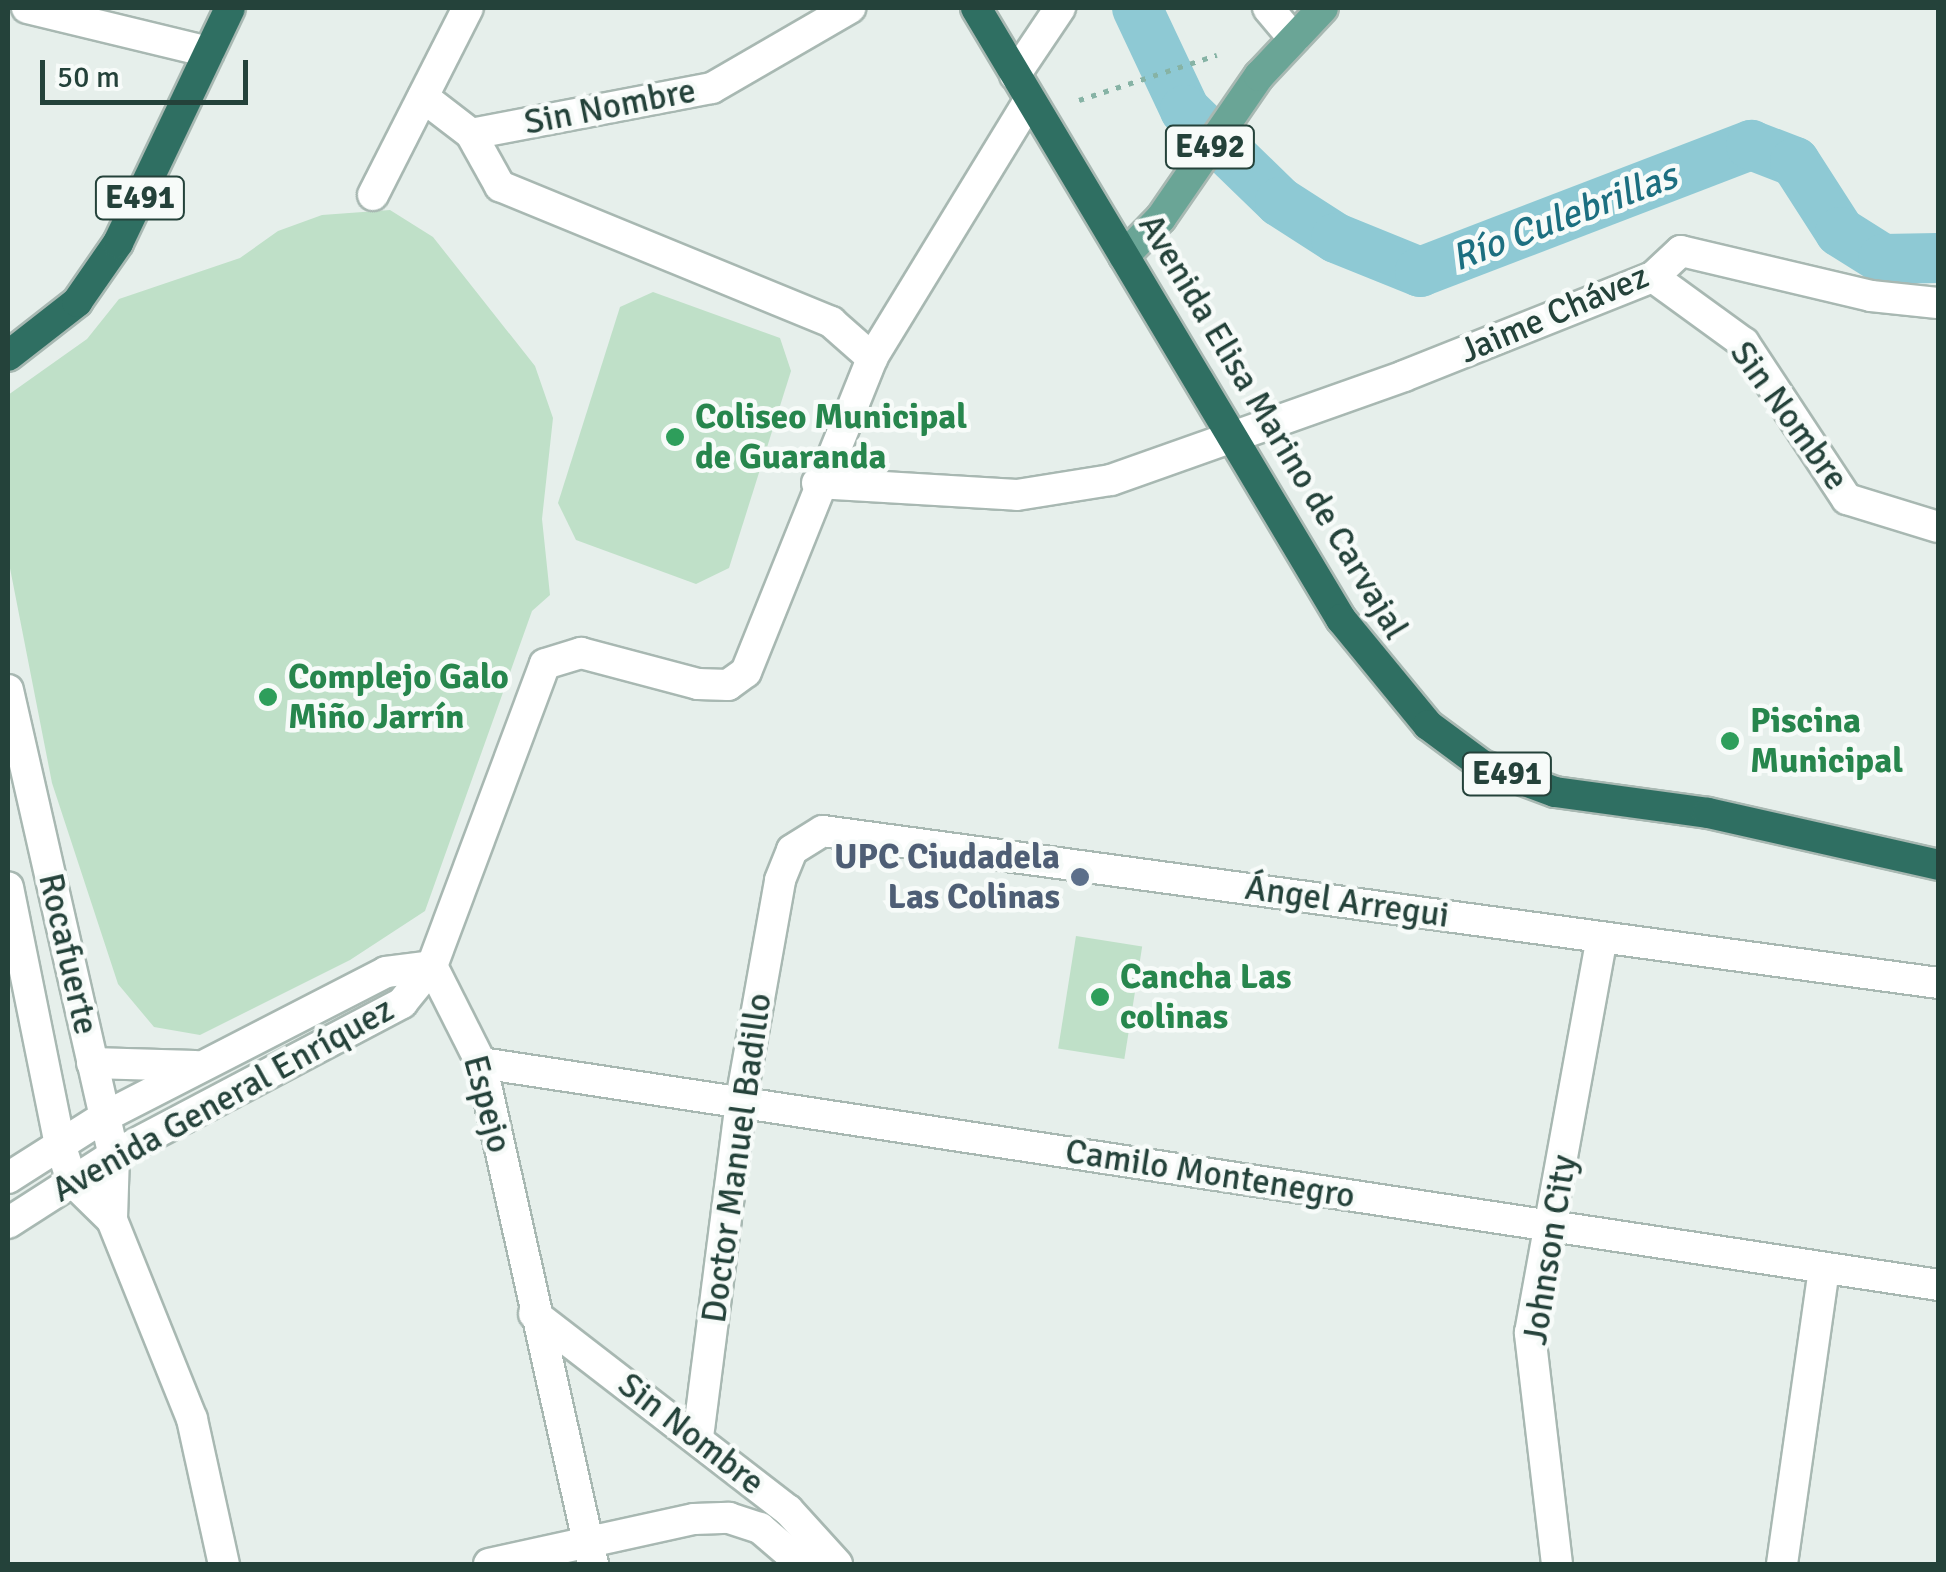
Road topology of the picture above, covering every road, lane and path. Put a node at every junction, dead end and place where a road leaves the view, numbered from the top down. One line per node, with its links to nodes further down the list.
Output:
1 (26, 8): 10 (street)
2 (230, 8): 10 (highway, E491)
3 (468, 8): 13 (street)
4 (850, 8): 15 (street, Sin Nombre)
5 (976, 8): 12 (highway, Avenida Elisa Marino de Carvajal / E491)
6 (1060, 8): 12 (street)
7 (1268, 8): 9 (street)
8 (1323, 8): 9 (main road, E492)
9 (1294, 38): 17 (main road, E492)
10 (208, 52): 20 (highway, E491)
11 (1217, 55): 14 (path)
12 (1023, 87): 17 (highway, Avenida Elisa Marino de Carvajal / E491); 21 (street)
13 (423, 97): 15 (street); 16 (street)
14 (1079, 100)
15 (471, 134): 21 (street)
16 (373, 195)
17 (1124, 256): 22 (highway, Avenida Elisa Marino de Carvajal / E491)
18 (1654, 277): 19 (street, Jaime Chávez); 22 (street, Jaime Chávez); 24 (street, Sin Nombre)
19 (1938, 304)
20 (8, 356)
21 (872, 358): 23 (street)
22 (1230, 438): 23 (street, Jaime Chávez); 26 (highway, Avenida Elisa Marino de Carvajal / E491)
23 (816, 483): 30 (street)
24 (1938, 527)
25 (8, 690): 32 (street, Rocafuerte)
26 (1938, 865)
27 (780, 880): 29 (street, Ángel Arregui); 35 (street, Doctor Manuel Badillo)
28 (8, 887): 37 (street, Rocafuerte)
29 (1602, 937): 31 (street, Ángel Arregui); 43 (street, Johnson City)
30 (432, 966): 33 (street, Espejo); 34 (street, Avenida General Enríquez); 38 (street, Avenida General Enríquez)
31 (1938, 983)
32 (92, 1063): 34 (street); 36 (street, Rocafuerte)
33 (481, 1063): 35 (street, Camilo Montenegro); 46 (street, Espejo)
34 (213, 1064): 36 (street, Avenida General Enríquez)
35 (741, 1100): 43 (street, Camilo Montenegro); 47 (street, Doctor Manuel Badillo)
36 (104, 1117): 37 (street, Avenida General Enríquez); 38 (street, Rocafuerte)
37 (60, 1145): 39 (street, Avenida General Enríquez); 40 (street, Rocafuerte)
38 (114, 1155): 40 (street, Avenida General Enríquez); 41 (street, Rocafuerte)
39 (8, 1178)
40 (72, 1181): 41 (street, Rocafuerte); 42 (street, Avenida General Enríquez)
41 (112, 1220): 49 (street, Rocafuerte)
42 (8, 1223)
43 (1551, 1228): 44 (street, Camilo Montenegro); 53 (street, Johnson City)
44 (1824, 1268): 45 (street, Camilo Montenegro); 54 (street)
45 (1938, 1285)
46 (534, 1314): 47 (street, Sin Nombre); 48 (street, Espejo)
47 (698, 1437): 52 (street, Sin Nombre)
48 (590, 1552): 50 (street); 51 (street)
49 (224, 1564)
50 (489, 1564)
51 (802, 1564)
52 (837, 1564)
53 (1556, 1564)
54 (1782, 1564)

